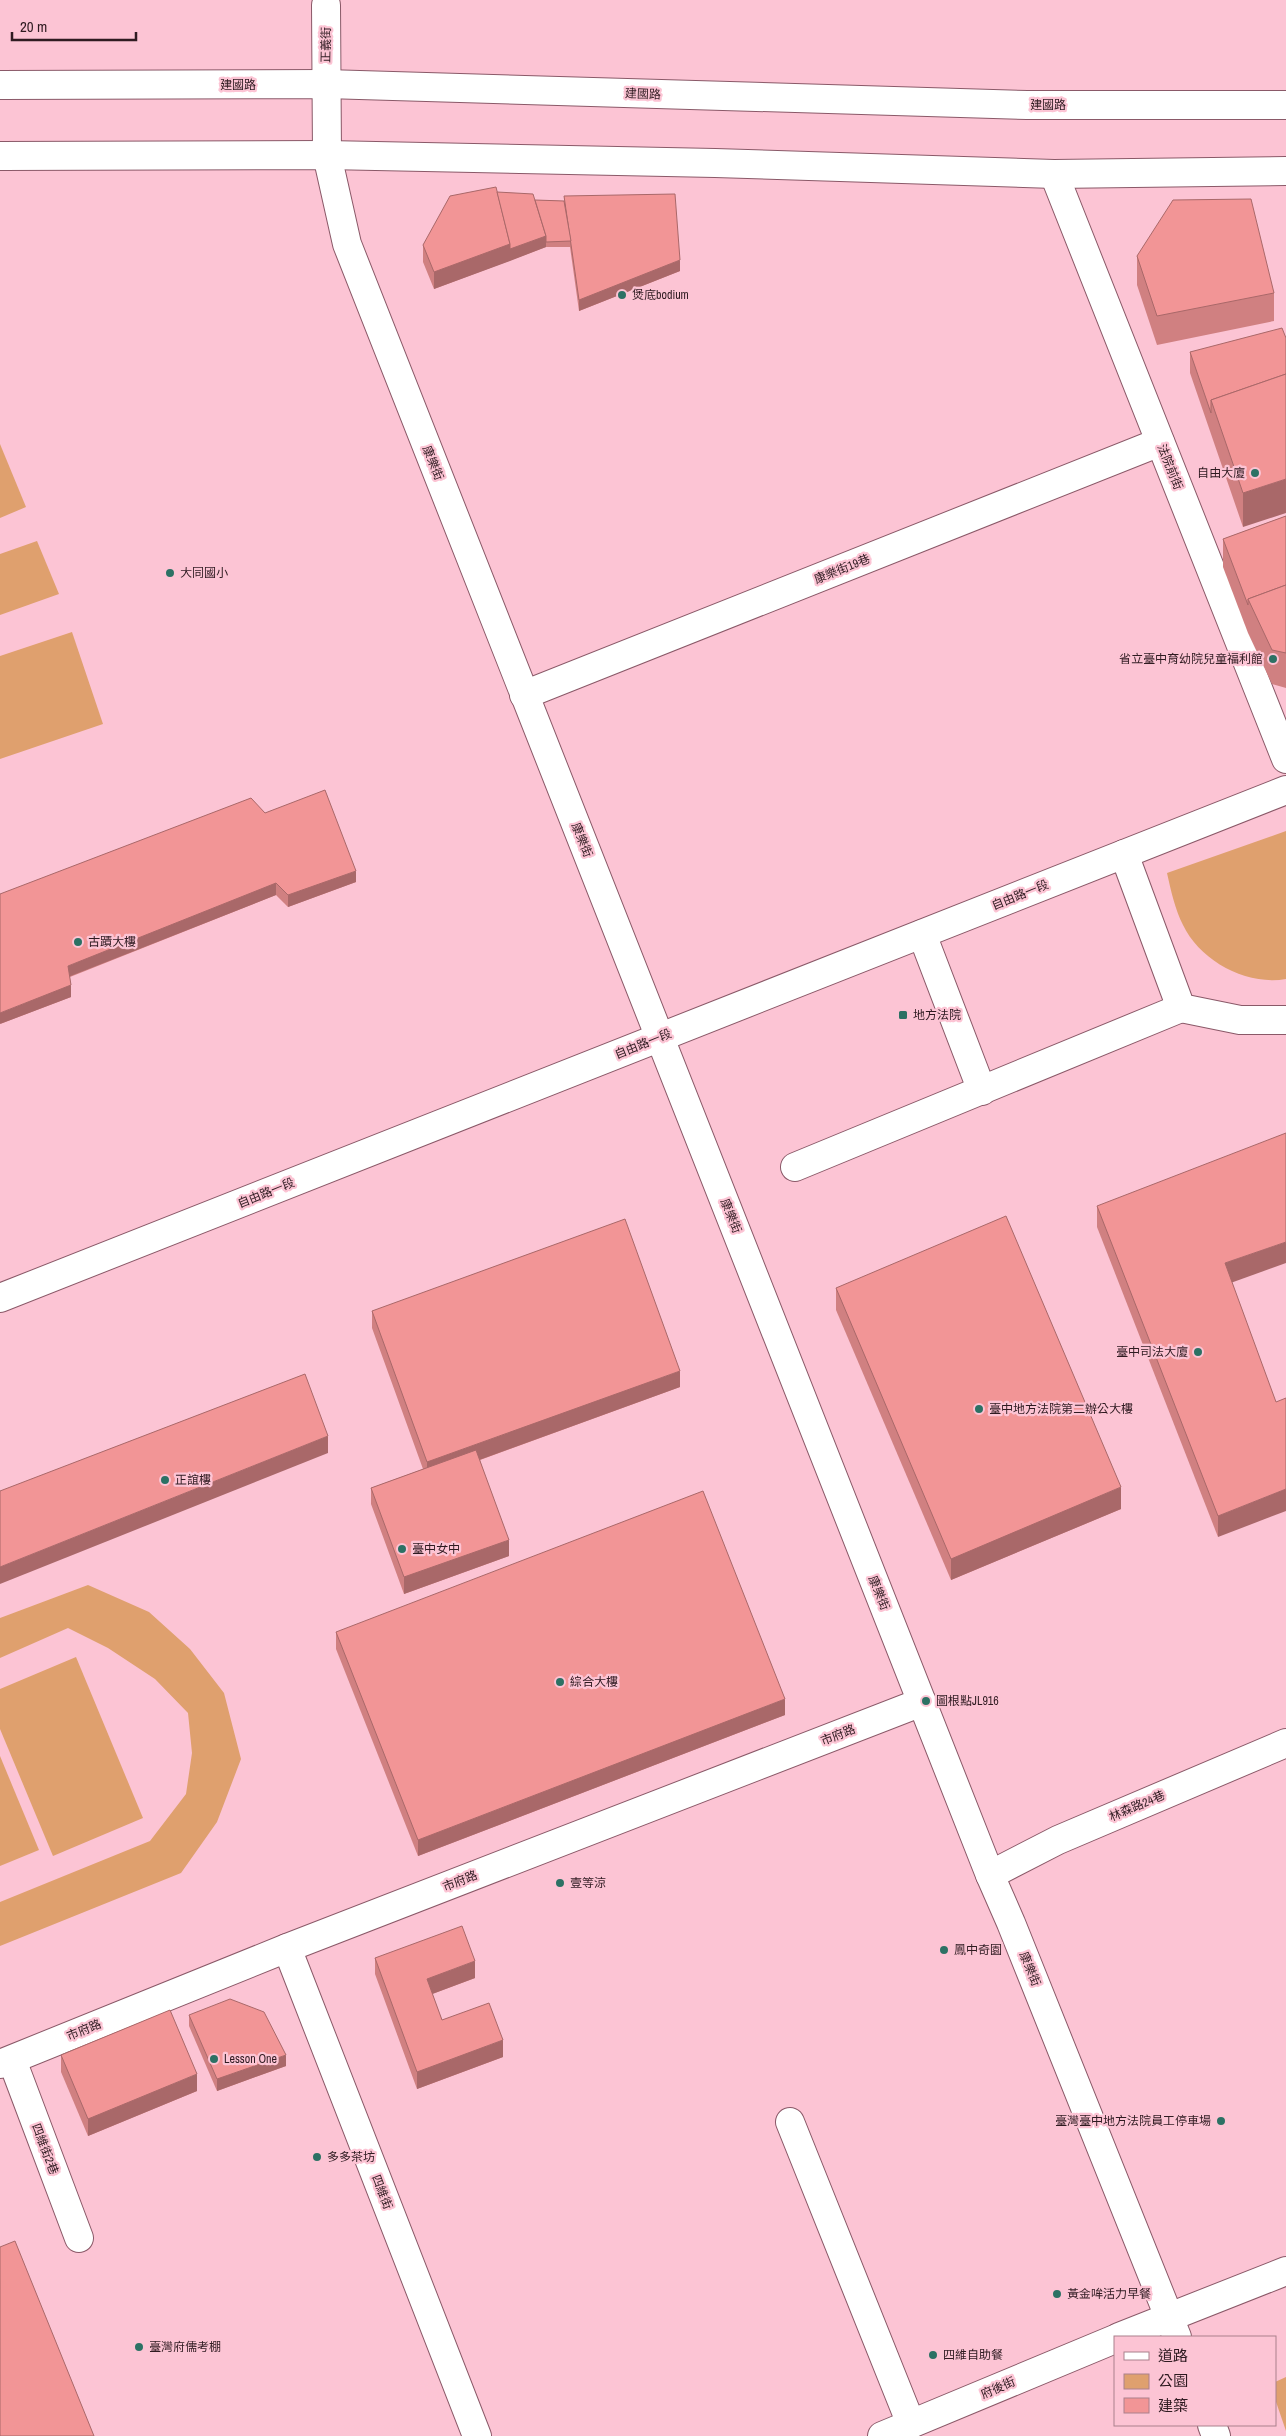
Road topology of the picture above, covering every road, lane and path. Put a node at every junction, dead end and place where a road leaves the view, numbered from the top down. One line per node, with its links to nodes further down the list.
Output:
1 (326, 5): 2 (street, 正義街)
2 (326, 84): 3 (street, 建國路); 4 (street, 建國路); 5 (street, 康樂街)
3 (0, 85)
4 (1286, 105)
5 (327, 155): 6 (street); 8 (street); 10 (street, 康樂街)
6 (0, 156)
7 (1286, 170): 8 (street)
8 (1054, 174): 9 (street, 法院前街)
9 (1160, 442): 10 (street, 康樂街19巷); 11 (street, 法院前街)
10 (524, 695): 17 (street, 康樂街)
11 (1286, 759)
12 (1286, 790): 13 (street, 自由路一段)
13 (1124, 854): 14 (street, 自由路一段); 15 (street)
14 (922, 934): 17 (street, 自由路一段); 18 (street)
15 (1181, 1008): 16 (street); 18 (street)
16 (1286, 1020)
17 (660, 1037): 20 (street, 自由路一段); 21 (street, 康樂街)
18 (982, 1091): 19 (street)
19 (795, 1167)
20 (0, 1298)
21 (922, 1702): 23 (street, 康樂街); 24 (street, 市府路)
22 (1286, 1744): 23 (street, 林森路24巷)
23 (990, 1875): 29 (street, 康樂街)
24 (287, 1948): 25 (street, 市府路); 33 (street, 四維街)
25 (6, 2062): 27 (street, 四維街2巷)
26 (790, 2122): 32 (street)
27 (79, 2238)
28 (1286, 2271): 29 (street)
29 (1173, 2327): 30 (street)
30 (1124, 2336)
31 (1114, 2339): 32 (street, 府後街)
32 (911, 2424): 34 (street, 府後街)
33 (477, 2436)
34 (882, 2436)

